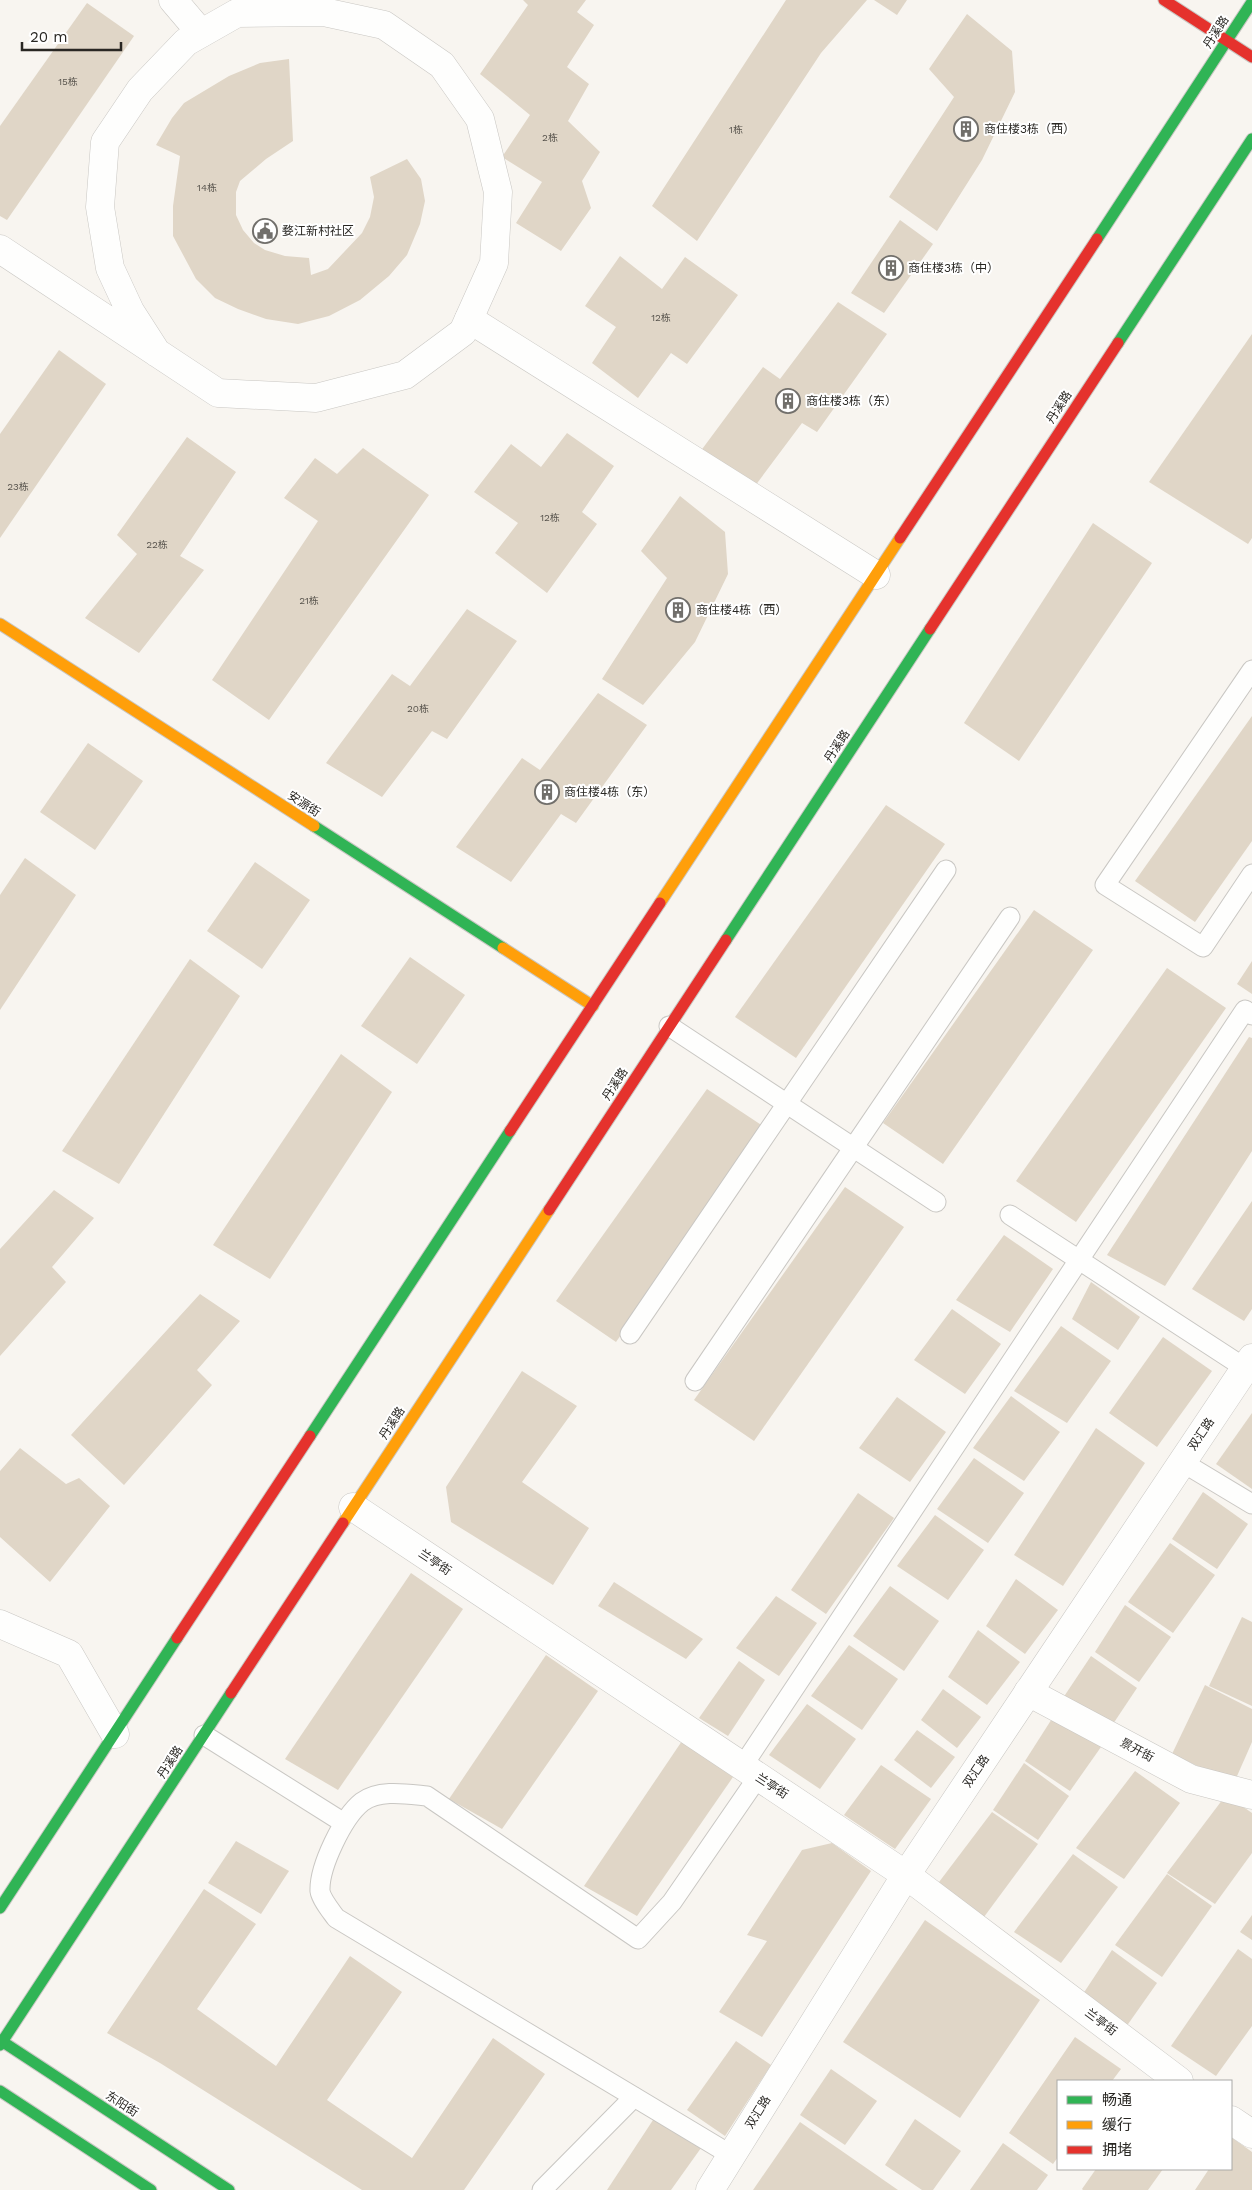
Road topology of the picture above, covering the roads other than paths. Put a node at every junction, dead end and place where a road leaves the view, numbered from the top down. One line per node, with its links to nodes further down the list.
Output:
1 (174, 0): 5 (street)
2 (1164, 0): 6 (main road)
3 (1252, 2): 6 (main road, 丹溪路)
4 (335, 6): 5 (street); 10 (street)
5 (201, 33): 11 (street)
6 (1227, 40): 7 (main road); 12 (main road, 丹溪路)
7 (1252, 56)
8 (1252, 139): 20 (main road, 丹溪路)
9 (0, 249): 11 (street)
10 (469, 319): 11 (street); 12 (street)
11 (157, 352)
12 (876, 575): 18 (main road, 丹溪路)
13 (0, 624): 18 (main road, 安源街)
14 (1252, 670): 16 (lane)
15 (946, 870): 21 (lane)
16 (1252, 874)
17 (1010, 917): 22 (lane)
18 (593, 1006): 34 (main road, 丹溪路)
19 (1252, 1015): 25 (lane)
20 (669, 1026): 21 (lane); 31 (main road, 丹溪路)
21 (787, 1103): 22 (lane); 26 (lane)
22 (854, 1147): 23 (lane); 28 (lane)
23 (936, 1202)
24 (1010, 1214): 25 (lane)
25 (1079, 1260): 27 (lane); 36 (lane)
26 (630, 1334)
27 (1249, 1363): 29 (street, 双汇路)
28 (695, 1381)
29 (1182, 1462): 30 (lane); 33 (street, 双汇路)
30 (1252, 1504)
31 (353, 1507): 35 (main road, 丹溪路); 36 (street, 兰亭街)
32 (0, 1624): 34 (street)
33 (1028, 1692): 37 (street, 景开街); 39 (street, 双汇路)
34 (115, 1734): 40 (main road, 丹溪路)
35 (204, 1735): 38 (lane); 41 (main road, 丹溪路)
36 (750, 1772): 38 (lane); 39 (street, 兰亭街)
37 (1252, 1795)
38 (344, 1824): 44 (lane)
39 (906, 1875): 42 (street, 兰亭街); 45 (street, 双汇路)
40 (0, 1908)
41 (1, 2042): 47 (main road, 东阳街)
42 (1178, 2080)
43 (0, 2091): 46 (main road)
44 (634, 2097): 45 (lane); 48 (lane)
45 (731, 2155): 49 (street, 双汇路)
46 (151, 2190)
47 (229, 2190)
48 (542, 2190)
49 (710, 2190)

